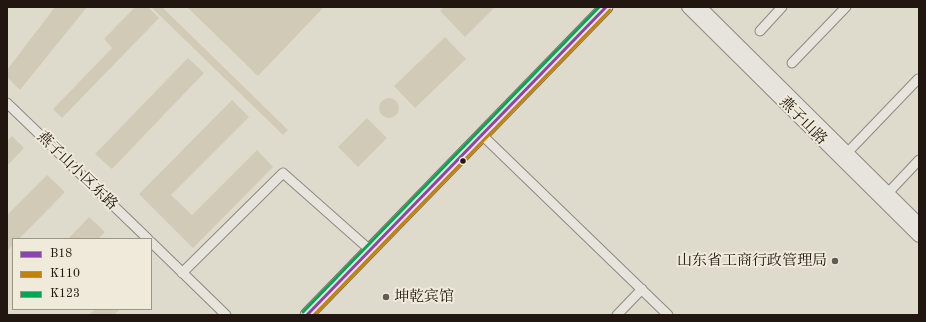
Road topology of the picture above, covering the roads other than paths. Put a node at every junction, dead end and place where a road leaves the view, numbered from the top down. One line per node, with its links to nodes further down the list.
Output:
1 (606, 7): 10 (main road)
2 (688, 7): 15 (street, 燕子山路)
3 (700, 7): 11 (street, 燕子山路)
4 (782, 7): 6 (street)
5 (846, 7): 7 (street)
6 (760, 31)
7 (792, 63)
8 (918, 79): 11 (street)
9 (7, 103): 16 (street, 燕子山小区东路)
10 (482, 135): 18 (main road); 20 (street)
11 (847, 153): 13 (street, 燕子山路)
12 (919, 160): 13 (street)
13 (888, 193): 14 (street, 燕子山路)
14 (919, 224)
15 (919, 236)
16 (147, 238)
17 (152, 243): 19 (street)
18 (370, 250): 19 (street); 22 (main road)
19 (182, 273): 21 (street)
20 (642, 289): 23 (street); 24 (street)
21 (226, 315)
22 (307, 315)
23 (617, 315)
24 (668, 315)

